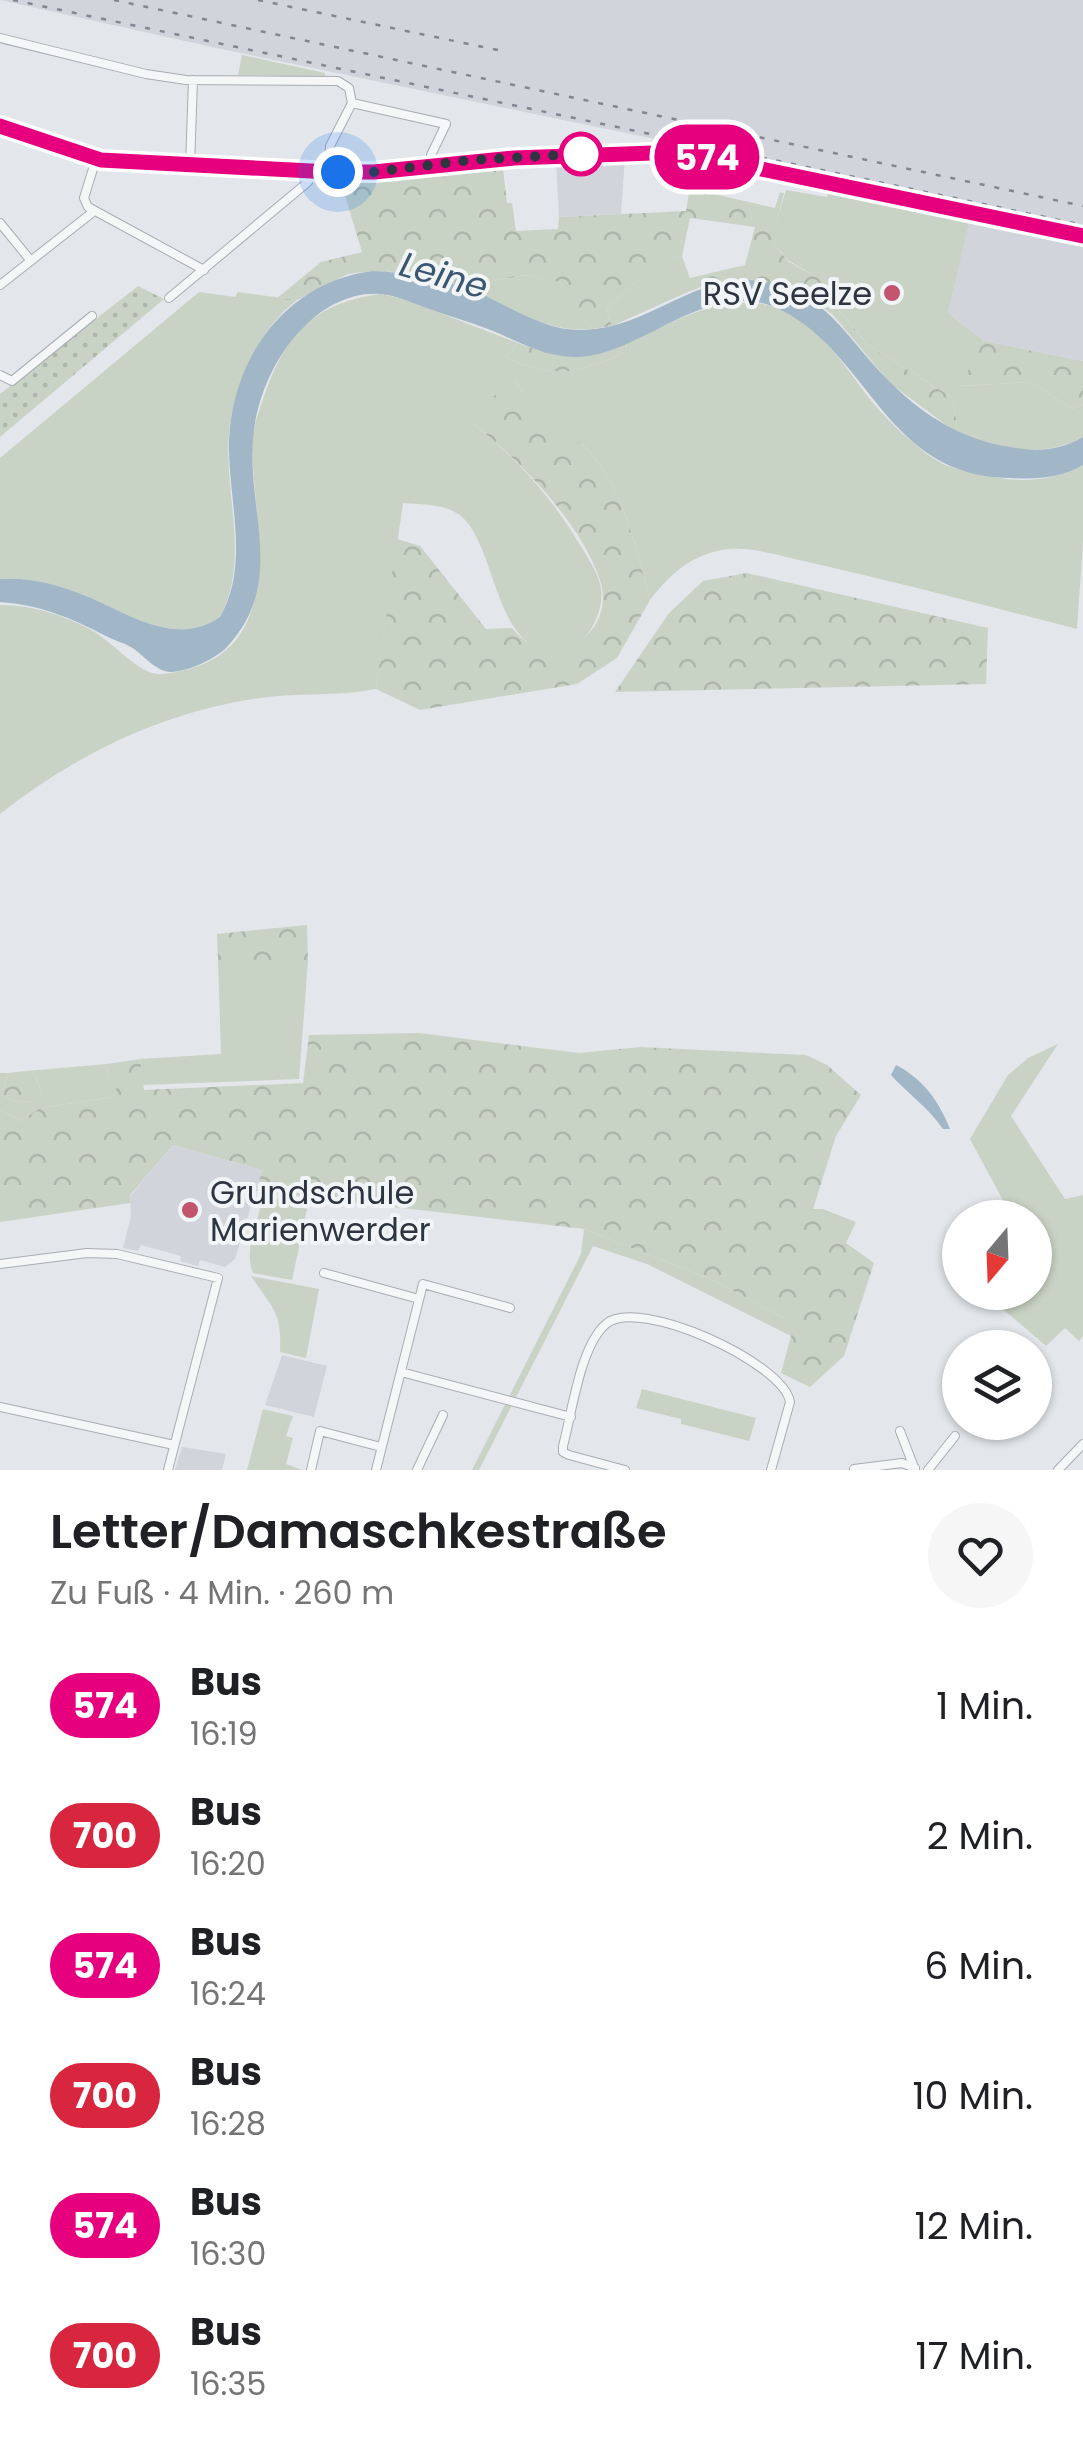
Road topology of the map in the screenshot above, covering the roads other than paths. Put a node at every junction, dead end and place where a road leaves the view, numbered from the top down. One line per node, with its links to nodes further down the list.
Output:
1 (0, 38): 2 (street)
2 (193, 80): 3 (street); 7 (street)
3 (352, 104): 6 (street); 9 (street)
4 (0, 126): 5 (street)
5 (96, 159): 7 (street); 10 (street)
6 (432, 165): 9 (street); 12 (street)
7 (190, 166): 8 (street)
8 (311, 171): 9 (street); 14 (street)
9 (330, 172)
10 (93, 212): 13 (street); 14 (street)
11 (0, 223): 13 (street)
12 (1083, 236)
13 (31, 261): 15 (street)
14 (204, 270): 16 (street)
15 (0, 285)
16 (168, 298)
17 (92, 316): 18 (street)
18 (0, 375)
19 (0, 1264): 30 (street)
20 (324, 1273): 21 (street)
21 (419, 1299): 22 (street); 23 (street)
22 (510, 1308)
23 (401, 1372): 26 (street); 31 (street)
24 (0, 1407): 30 (street)
25 (443, 1415): 37 (street)
26 (571, 1417): 38 (street); 39 (street)
27 (900, 1430): 33 (street)
28 (952, 1440): 40 (street)
29 (1083, 1444): 41 (street)
30 (174, 1445): 34 (street)
31 (381, 1447): 35 (street); 36 (street)
32 (854, 1468): 33 (street)
33 (915, 1469)
34 (168, 1470)
35 (310, 1470)
36 (376, 1470)
37 (417, 1470)
38 (625, 1470)
39 (771, 1470)
40 (928, 1470)
41 (1058, 1470)

